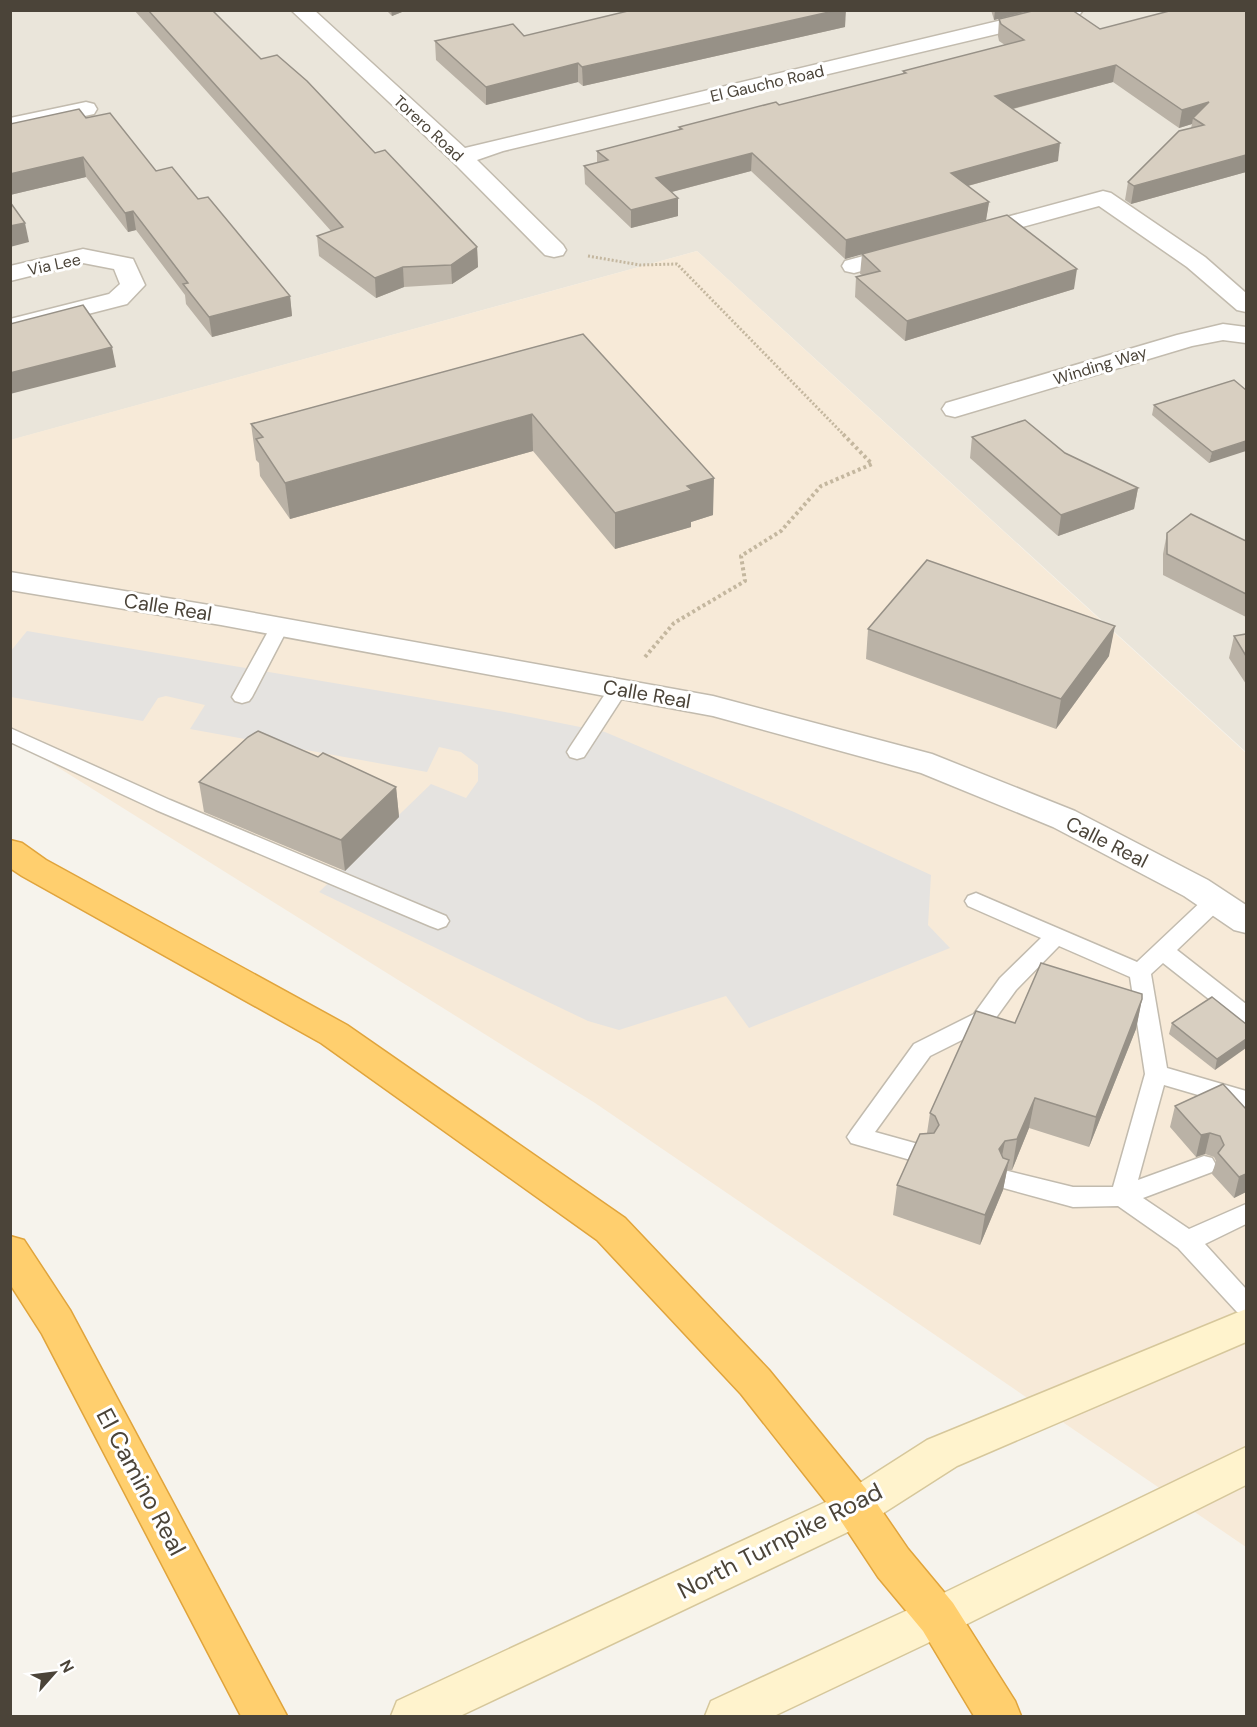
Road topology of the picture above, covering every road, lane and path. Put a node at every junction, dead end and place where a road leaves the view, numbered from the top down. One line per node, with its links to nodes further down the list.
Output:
1 (301, 10): 5 (street, Torero Road)
2 (1073, 10): 5 (street, El Gaucho Road)
3 (86, 109): 4 (street)
4 (10, 125)
5 (461, 157): 6 (street, Torero Road)
6 (554, 250): 15 (path)
7 (854, 266): 9 (street)
8 (10, 274): 10 (street, Via Lee)
9 (1246, 305)
10 (10, 327)
11 (1246, 334): 12 (street, Winding Way)
12 (955, 409)
13 (10, 581): 14 (street, Calle Real)
14 (280, 626): 15 (street, Calle Real); 16 (lane)
15 (618, 689): 18 (lane); 21 (street, Calle Real)
16 (242, 697)
17 (10, 734): 22 (lane)
18 (578, 752)
19 (10, 851): 40 (highway)
20 (975, 901): 24 (lane)
21 (1215, 901): 23 (street, Calle Real); 25 (lane)
22 (438, 921)
23 (1246, 921)
24 (1056, 936): 26 (lane); 30 (lane)
25 (1163, 951): 26 (lane); 27 (lane)
26 (1140, 972): 28 (lane)
27 (1246, 1016)
28 (1156, 1074): 29 (lane); 33 (lane)
29 (1246, 1100)
30 (921, 1154)
31 (1204, 1165): 33 (lane)
32 (1008, 1179): 33 (lane)
33 (1122, 1196): 35 (lane)
34 (1246, 1213): 35 (lane)
35 (1188, 1241): 37 (lane)
36 (10, 1251): 42 (highway, El Camino Real)
37 (1246, 1305)
38 (1246, 1325): 40 (main road, North Turnpike Road)
39 (1246, 1465): 41 (main road)
40 (856, 1508): 41 (highway); 43 (main road, North Turnpike Road)
41 (938, 1617): 44 (main road); 45 (highway)
42 (265, 1716)
43 (413, 1716)
44 (727, 1716)
45 (999, 1716)

